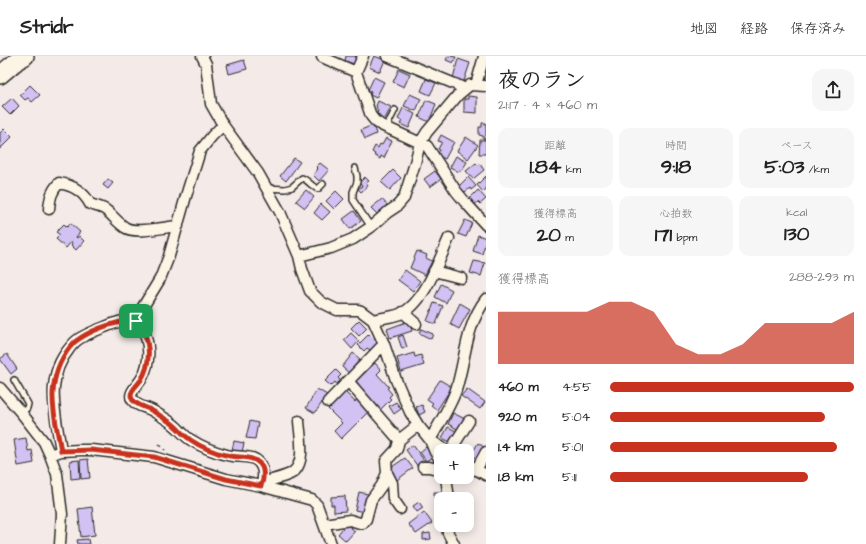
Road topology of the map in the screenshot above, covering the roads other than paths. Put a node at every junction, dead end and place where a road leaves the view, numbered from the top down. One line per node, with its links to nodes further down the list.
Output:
1 (25, 56): 8 (highway)
2 (202, 56): 12 (street)
3 (363, 56): 7 (street)
4 (387, 56): 10 (street)
5 (484, 56): 9 (street)
6 (322, 58): 7 (street)
7 (356, 72): 13 (street)
8 (0, 75)
9 (481, 85): 10 (street)
10 (465, 89): 14 (street)
11 (395, 110): 13 (lane)
12 (223, 125): 17 (street); 20 (street)
13 (386, 128): 14 (street)
14 (420, 143): 19 (street); 21 (street)
15 (355, 168): 21 (lane)
16 (323, 184): 17 (lane)
17 (267, 188): 23 (street)
18 (49, 209): 20 (street)
19 (486, 225)
20 (178, 226): 29 (street)
21 (371, 227): 23 (street)
22 (449, 238): 24 (street)
23 (299, 256): 28 (street)
24 (434, 271): 25 (street); 27 (street)
25 (461, 278)
26 (486, 299): 41 (street)
27 (403, 312): 28 (street); 30 (street)
28 (373, 320): 31 (street)
29 (136, 321): 45 (street); 53 (street)
30 (416, 324)
31 (384, 344): 33 (street); 39 (street)
32 (14, 380): 36 (lane)
33 (348, 381): 35 (street); 40 (street)
34 (0, 388): 36 (street)
35 (328, 402)
36 (22, 413): 47 (street)
37 (299, 421): 53 (street)
38 (469, 422): 43 (street)
39 (418, 425): 40 (street); 41 (street)
40 (399, 440): 51 (street)
41 (430, 440): 42 (street); 44 (street)
42 (436, 444)
43 (455, 444)
44 (434, 450)
45 (61, 451): 47 (street); 53 (street)
46 (486, 452): 50 (street)
47 (50, 454): 57 (street)
48 (423, 467): 49 (street)
49 (434, 468)
50 (476, 470): 52 (street)
51 (387, 473): 54 (street); 55 (street)
52 (486, 475)
53 (262, 484): 55 (street)
54 (400, 509)
55 (324, 524): 58 (street)
56 (448, 532): 59 (street)
57 (60, 544)
58 (331, 544)
59 (454, 544)

